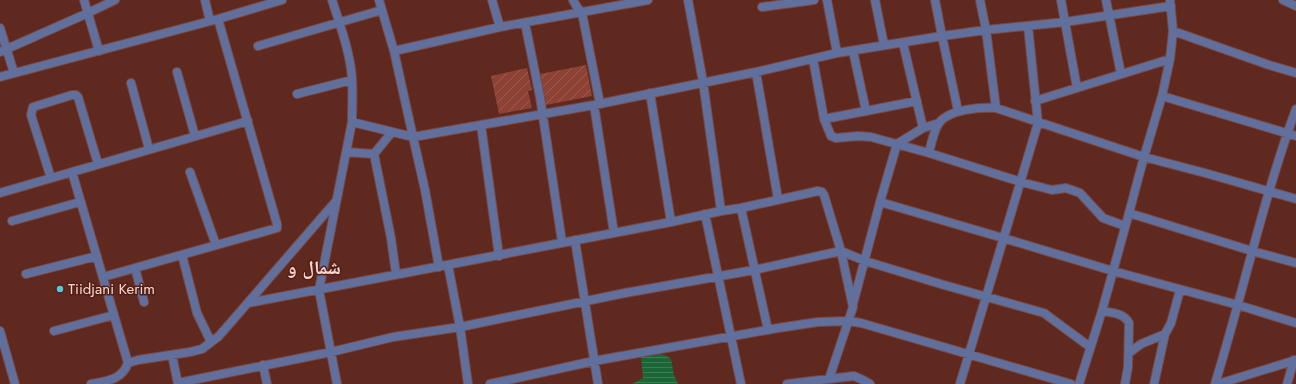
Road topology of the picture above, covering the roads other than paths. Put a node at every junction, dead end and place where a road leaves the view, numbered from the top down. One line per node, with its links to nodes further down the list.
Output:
1 (84, 0): 25 (street)
2 (115, 0): 25 (street)
3 (205, 0): 27 (street)
4 (282, 0): 27 (street)
5 (332, 0): 29 (street)
6 (379, 0): 23 (street)
7 (492, 0): 32 (street)
8 (573, 0): 24 (street)
9 (648, 0): 19 (street)
10 (688, 0): 54 (street)
11 (814, 0): 22 (street)
12 (827, 0): 44 (street)
13 (875, 0): 38 (street)
14 (935, 0): 36 (street)
15 (980, 0): 34 (street)
16 (1061, 0): 28 (street)
17 (1106, 0): 26 (street)
18 (1283, 0): 21 (street)
19 (631, 2): 24 (street)
20 (1171, 3): 26 (street); 35 (street)
21 (1296, 6)
22 (762, 8)
23 (382, 10): 29 (street); 43 (street)
24 (582, 12): 30 (street); 62 (street)
25 (88, 13): 40 (street); 41 (street)
26 (1108, 15): 28 (street); 51 (street)
27 (214, 20): 41 (street); 69 (street)
28 (1065, 22): 31 (street); 56 (street)
29 (339, 23): 39 (street); 53 (street)
30 (526, 23): 32 (street); 67 (street)
31 (1028, 26): 34 (street); 61 (street)
32 (500, 27): 43 (street)
33 (0, 28): 40 (street)
34 (986, 30): 36 (street); 63 (street)
35 (1173, 31): 46 (street); 50 (street)
36 (942, 36): 37 (street); 66 (street)
37 (903, 43): 38 (street); 60 (street)
38 (884, 45): 42 (street)
39 (258, 46)
40 (3, 51): 49 (street)
41 (98, 51): 49 (street)
42 (854, 51): 44 (street); 65 (street)
43 (394, 52): 79 (street)
44 (837, 53): 45 (street)
45 (814, 59): 48 (street); 68 (street)
46 (1170, 59): 51 (street); 59 (street)
47 (177, 72): 77 (street)
48 (756, 72): 54 (street); 93 (street)
49 (14, 73): 52 (street)
50 (1296, 73)
51 (1121, 74): 56 (street)
52 (0, 77)
53 (352, 80): 58 (street); 70 (street)
54 (703, 82): 57 (street); 99 (street)
55 (130, 83): 81 (street)
56 (1077, 88): 61 (street)
57 (650, 93): 62 (street); 103 (street)
58 (297, 94)
59 (1162, 96): 76 (street); 85 (street)
60 (917, 101): 65 (street); 74 (street)
61 (1035, 102): 71 (street)
62 (597, 104): 67 (street); 105 (street)
63 (996, 108): 66 (street); 71 (street)
64 (1296, 109): 76 (street)
65 (866, 111): 68 (street)
66 (958, 111): 72 (street)
67 (541, 114): 73 (street); 108 (street)
68 (824, 119): 80 (street)
69 (248, 121): 77 (street); 109 (street)
70 (352, 122): 75 (street); 82 (street)
71 (1038, 122): 85 (street); 90 (street)
72 (939, 123): 74 (street); 83 (street)
73 (481, 126): 79 (street); 114 (street)
74 (923, 128): 80 (street)
75 (392, 132): 79 (street); 84 (street)
76 (1287, 134): 78 (street); 91 (street)
77 (194, 136): 81 (street)
78 (1296, 136)
79 (412, 137): 118 (street)
80 (897, 144): 83 (street); 97 (street)
81 (149, 149): 86 (street)
82 (346, 152): 84 (street); 95 (street)
83 (929, 153): 90 (street)
84 (374, 154): 123 (street)
85 (1144, 157): 91 (street); 100 (street)
86 (98, 164): 87 (street); 89 (street)
87 (72, 172): 89 (street); 96 (street)
88 (190, 172): 109 (street)
89 (51, 178): 92 (street)
90 (1021, 182): 104 (street); 106 (street)
91 (1269, 192): 94 (street); 111 (street)
92 (0, 193)
93 (778, 199): 98 (street); 110 (street)
94 (1296, 199)
95 (337, 200): 126 (street); 131 (street)
96 (80, 202): 102 (street); 113 (street)
97 (880, 202): 106 (street); 115 (street)
98 (741, 208): 99 (street); 120 (street)
99 (722, 211): 101 (street)
100 (1130, 213): 104 (street); 111 (street)
101 (705, 214): 103 (street); 125 (street)
102 (12, 222)
103 (671, 222): 105 (street)
104 (1125, 226): 121 (street)
105 (614, 233): 107 (street)
106 (1003, 238): 121 (street); 128 (street)
107 (575, 240): 108 (street); 129 (street)
108 (562, 242): 114 (street)
109 (216, 245): 112 (street)
110 (841, 251): 115 (street); 120 (street); 132 (street)
111 (1252, 251): 116 (street); 133 (street)
112 (182, 255): 119 (street); 144 (street)
113 (97, 256): 122 (street); 124 (street)
114 (499, 256): 117 (street)
115 (864, 261): 128 (street); 132 (street)
116 (1296, 263)
117 (448, 265): 118 (street); 138 (street)
118 (439, 266): 123 (street)
119 (136, 268): 124 (street); 130 (street)
120 (754, 270): 125 (street); 139 (street)
121 (1113, 271): 127 (street); 134 (street)
122 (26, 274)
123 (396, 274): 126 (street)
124 (104, 277): 135 (street)
125 (717, 277): 129 (street); 143 (street)
126 (319, 290): 131 (street); 146 (street)
127 (1180, 290): 133 (street); 142 (street)
128 (986, 297): 145 (street); 149 (street)
129 (585, 301): 138 (street); 151 (street)
130 (144, 302)
131 (248, 303): 144 (street)
132 (852, 304): 136 (street)
133 (1238, 305): 137 (street); 171 (street)
134 (1102, 311): 145 (street); 147 (street)
135 (114, 315): 141 (street); 152 (street)
136 (848, 321): 139 (street); 149 (street); 154 (street)
137 (1296, 323)
138 (460, 327): 146 (street); 160 (street)
139 (768, 330): 143 (street)
140 (0, 331): 156 (street)
141 (54, 331)
142 (1165, 334): 147 (street); 170 (street)
143 (731, 336): 151 (street); 163 (street)
144 (211, 342): 148 (street)
145 (1090, 347): 168 (street)
146 (331, 352): 153 (street); 159 (street)
147 (1129, 352): 169 (street)
148 (172, 355): 152 (street); 155 (street)
149 (968, 355): 166 (street); 167 (street)
150 (1295, 360): 171 (street); 172 (street)
151 (594, 361): 161 (street); 162 (street)
152 (128, 363): 157 (street)
153 (263, 365): 155 (street); 158 (street)
154 (829, 379): 164 (street); 165 (street)
155 (178, 383)
156 (15, 384)
157 (91, 384)
158 (267, 384)
159 (337, 384)
160 (467, 384)
161 (490, 384)
162 (598, 384)
163 (741, 384)
164 (787, 384)
165 (870, 384)
166 (960, 384)
167 (1071, 384)
168 (1079, 384)
169 (1125, 384)
170 (1154, 384)
171 (1217, 384)
172 (1287, 384)

